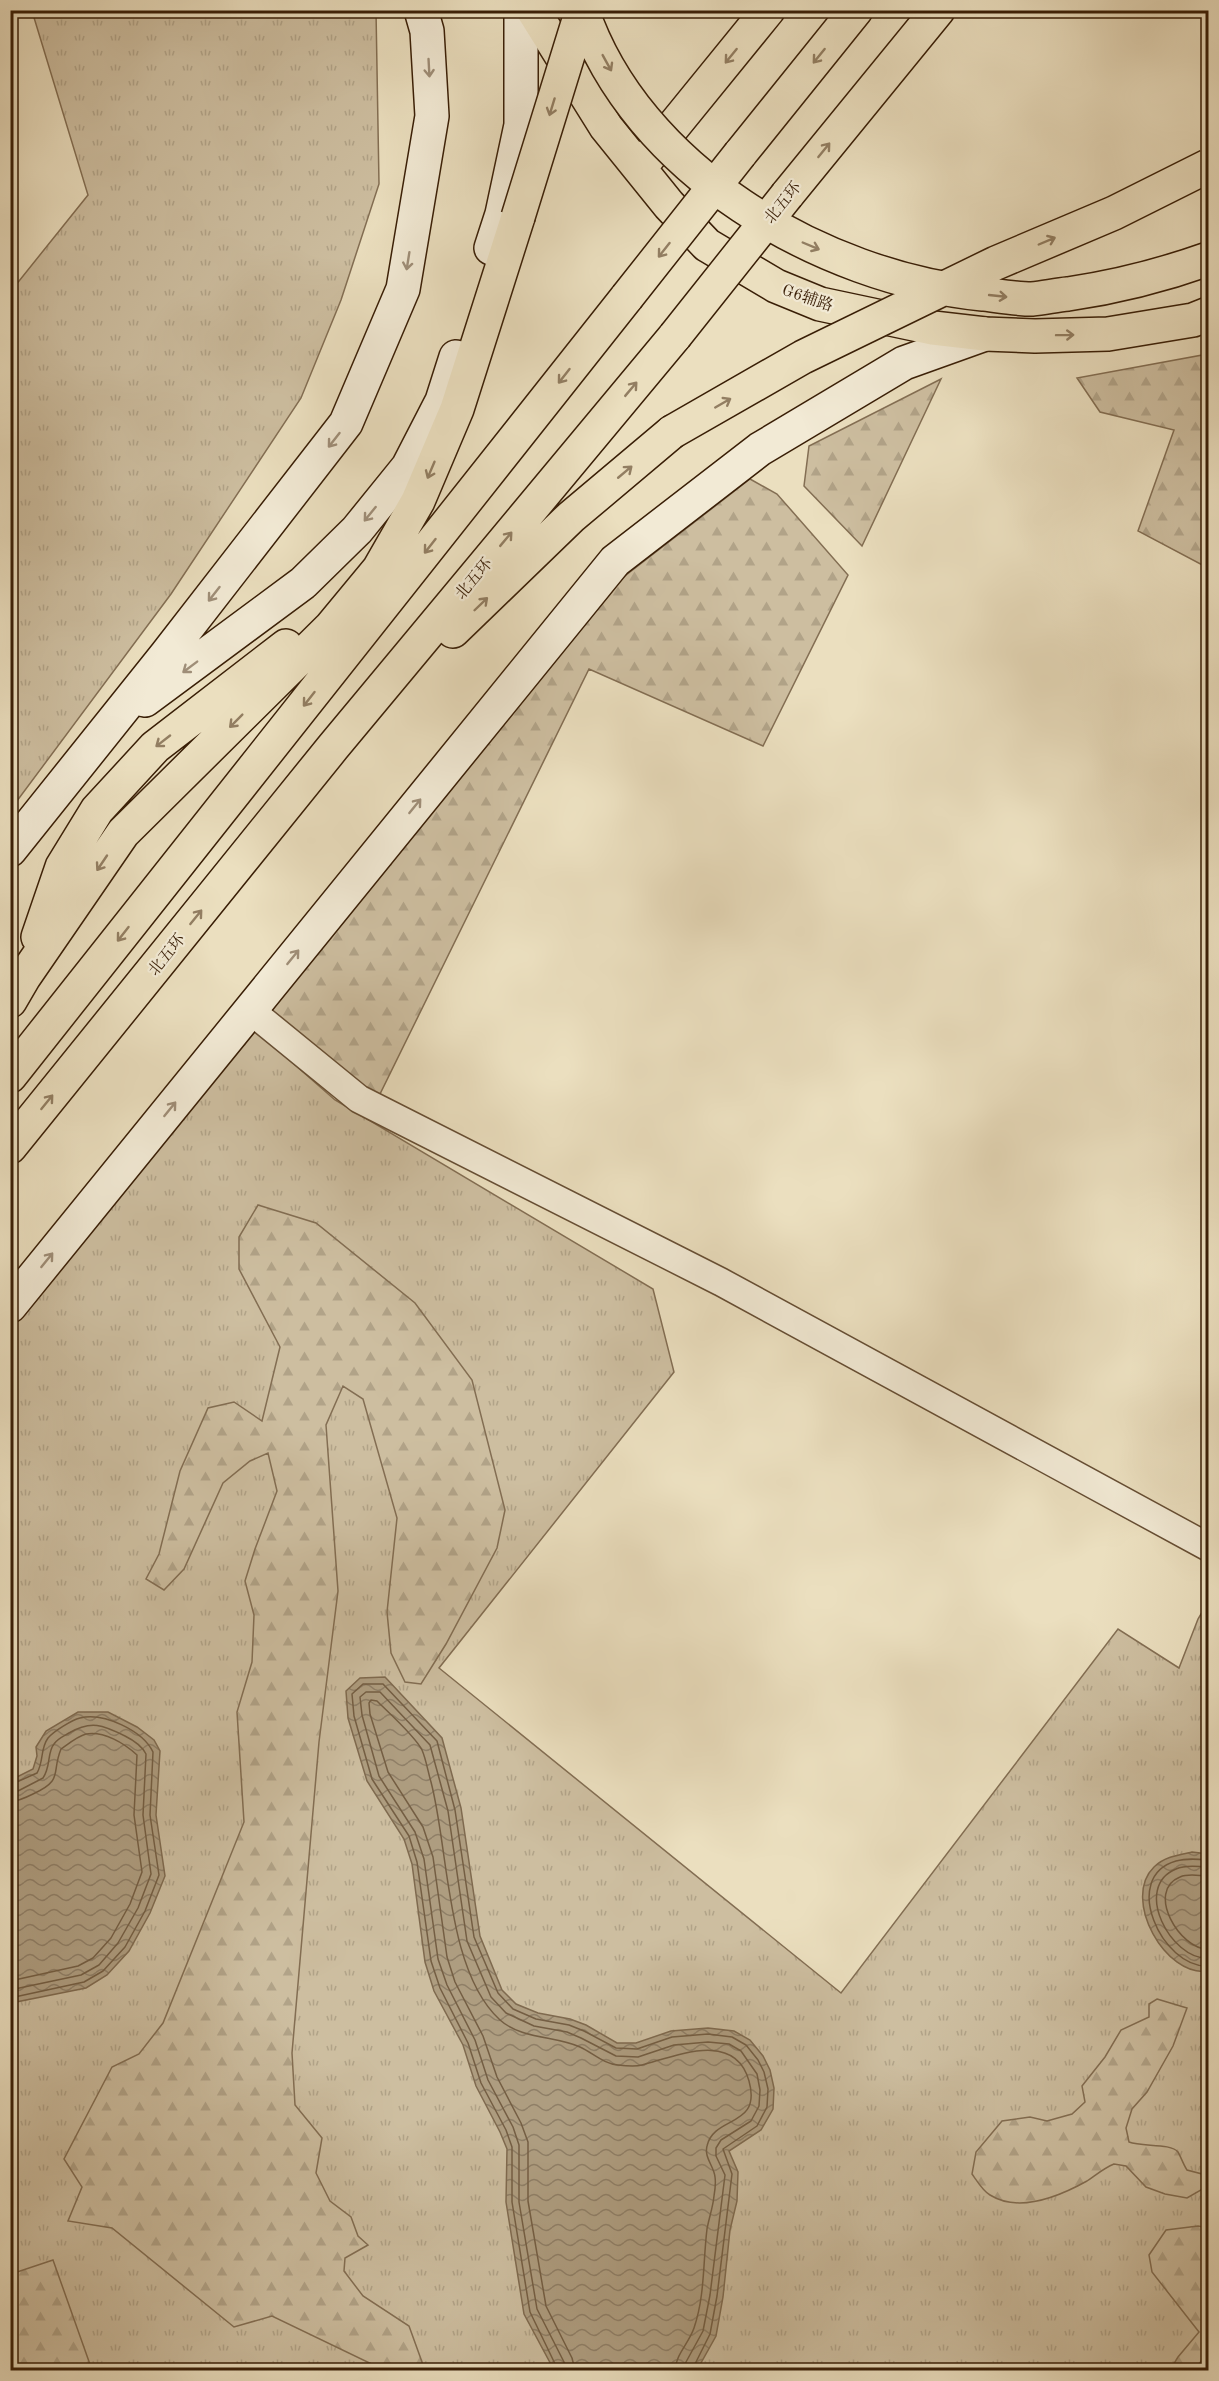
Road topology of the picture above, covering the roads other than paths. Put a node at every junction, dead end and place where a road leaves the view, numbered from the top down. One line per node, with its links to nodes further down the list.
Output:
1 (422, 10): 16 (street, one-way to 16)
2 (521, 10): 12 (street)
3 (533, 10): 9 (main road, G6辅路)
4 (582, 10): 12 (main road, one-way to 12, bridge); 13 (main road, one-way to 13, bridge)
5 (768, 10): 9 (main road, one-way to 9)
6 (856, 10): 21 (main road, one-way to 21, bridge)
7 (938, 10): 17 (main road, 北五环, one-way to 7, bridge)
8 (1209, 166): 11 (main road, bridge)
9 (639, 168): 15 (main road, G6辅路)
10 (1209, 183): 11 (main road, bridge)
11 (1114, 213): 17 (main road, one-way to 11, bridge)
12 (510, 215): 16 (street, one-way to 16); 19 (main road, one-way to 19)
13 (1209, 259)
14 (1209, 314): 15 (main road, G6辅路, one-way to 14)
15 (985, 334): 20 (street, one-way to 15)
16 (110, 726): 18 (street)
17 (333, 747): 22 (main road, 北五环, one-way to 17)
18 (10, 850)
19 (17, 989)
20 (250, 1010): 23 (street, one-way to 20); 24 (street)
21 (10, 1076)
22 (10, 1147)
23 (10, 1306)
24 (1209, 1547)

